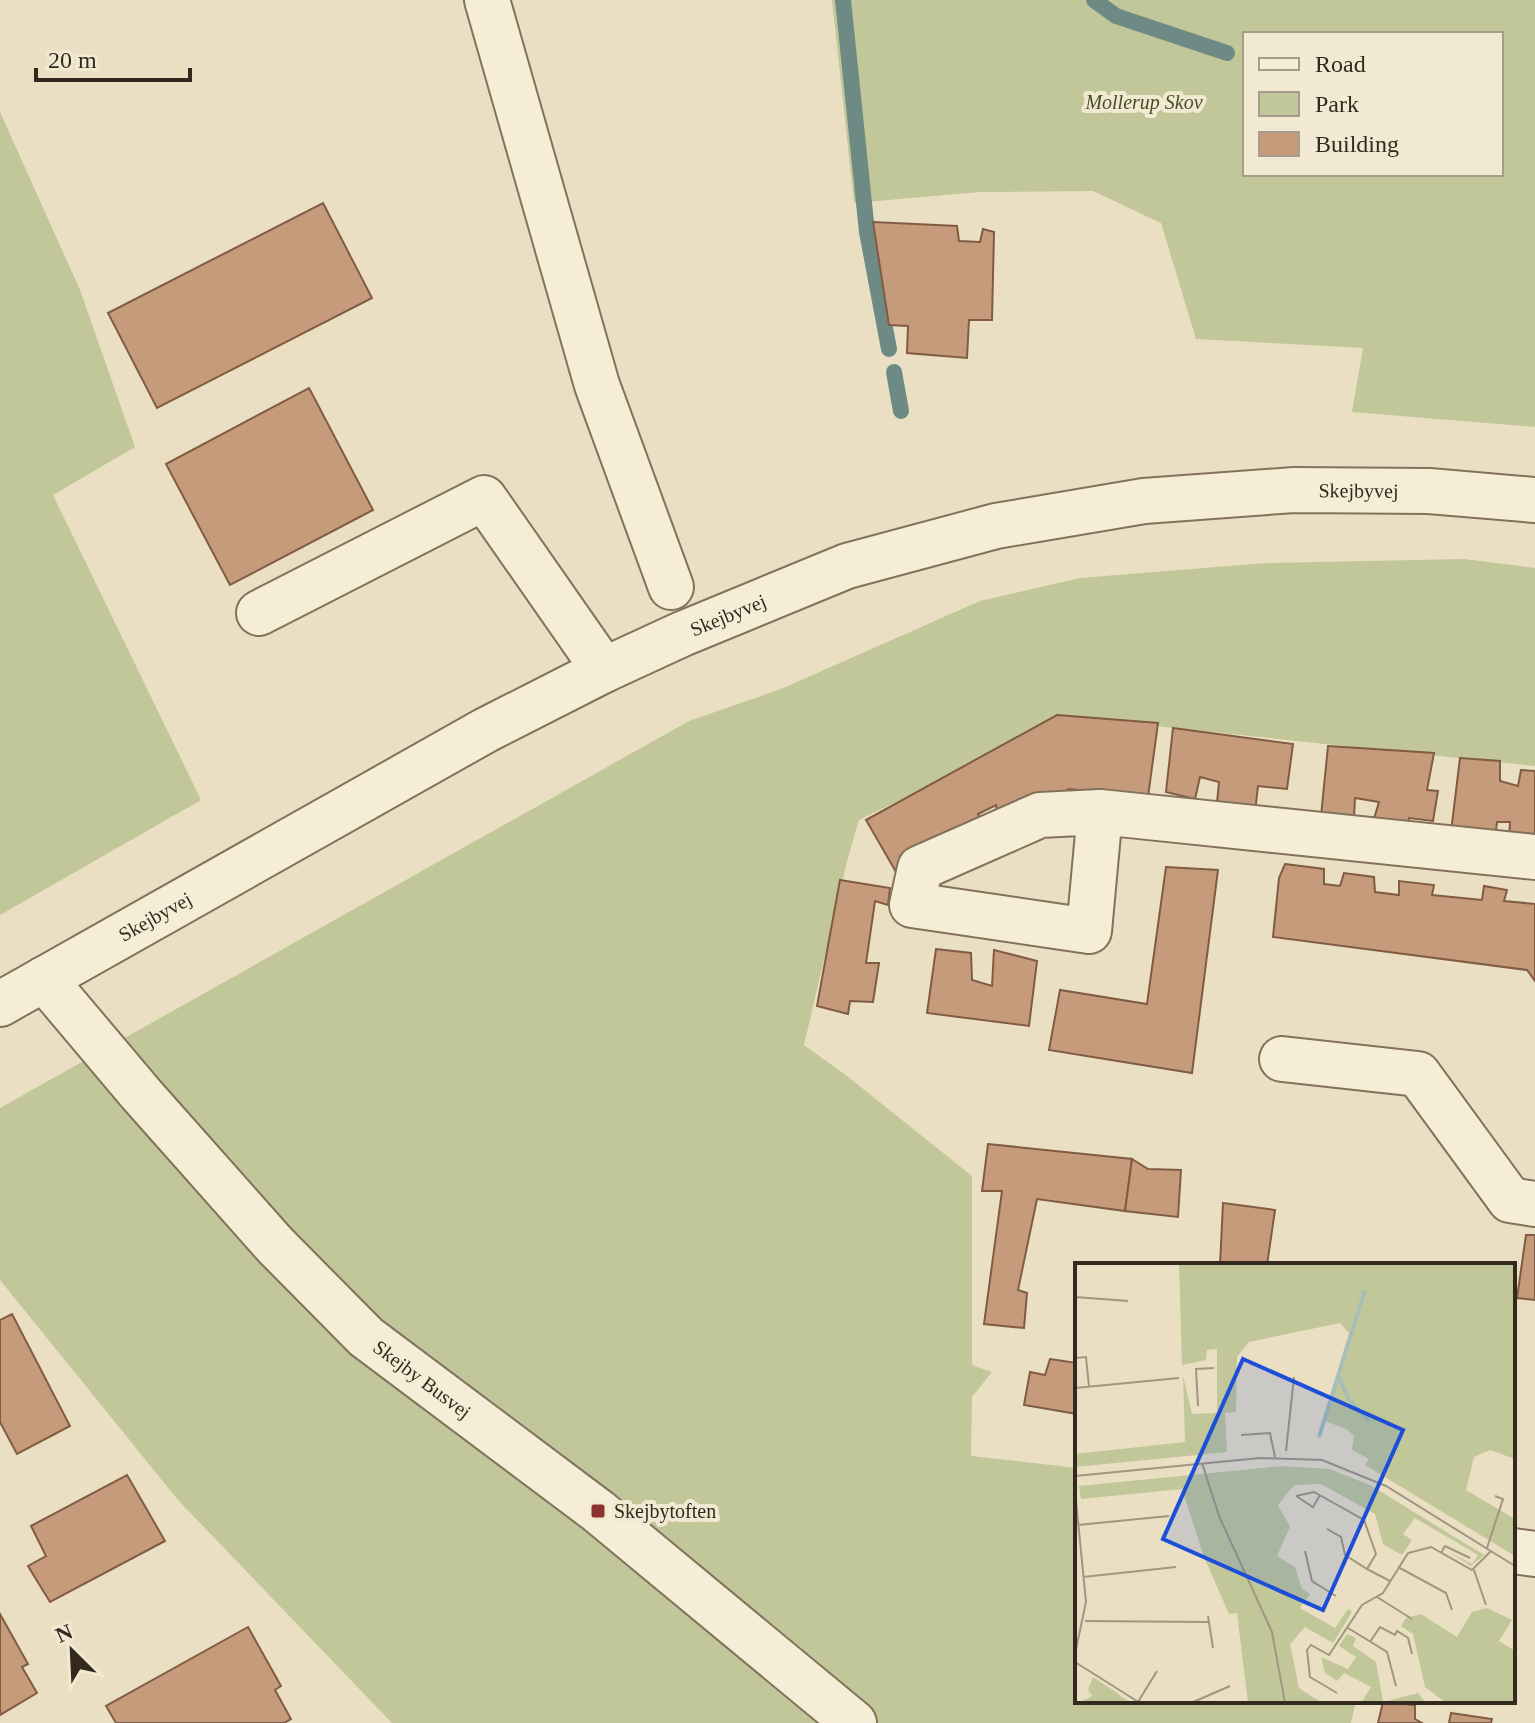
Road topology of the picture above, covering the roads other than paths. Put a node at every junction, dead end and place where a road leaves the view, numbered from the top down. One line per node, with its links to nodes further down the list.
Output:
1 (487, 0): 3 (street)
2 (1535, 500): 5 (street, Skejbyvej)
3 (671, 587)
4 (259, 613): 5 (street)
5 (604, 670): 8 (street, Skejbyvej)
6 (1100, 812): 7 (street)
7 (1535, 857)
8 (44, 979): 9 (street, Skejbyvej); 14 (street, Skejby Busvej)
9 (0, 1004)
10 (1282, 1059): 11 (street)
11 (1535, 1204)
12 (1515, 1551): 13 (street)
13 (1535, 1554)
14 (854, 1723)

